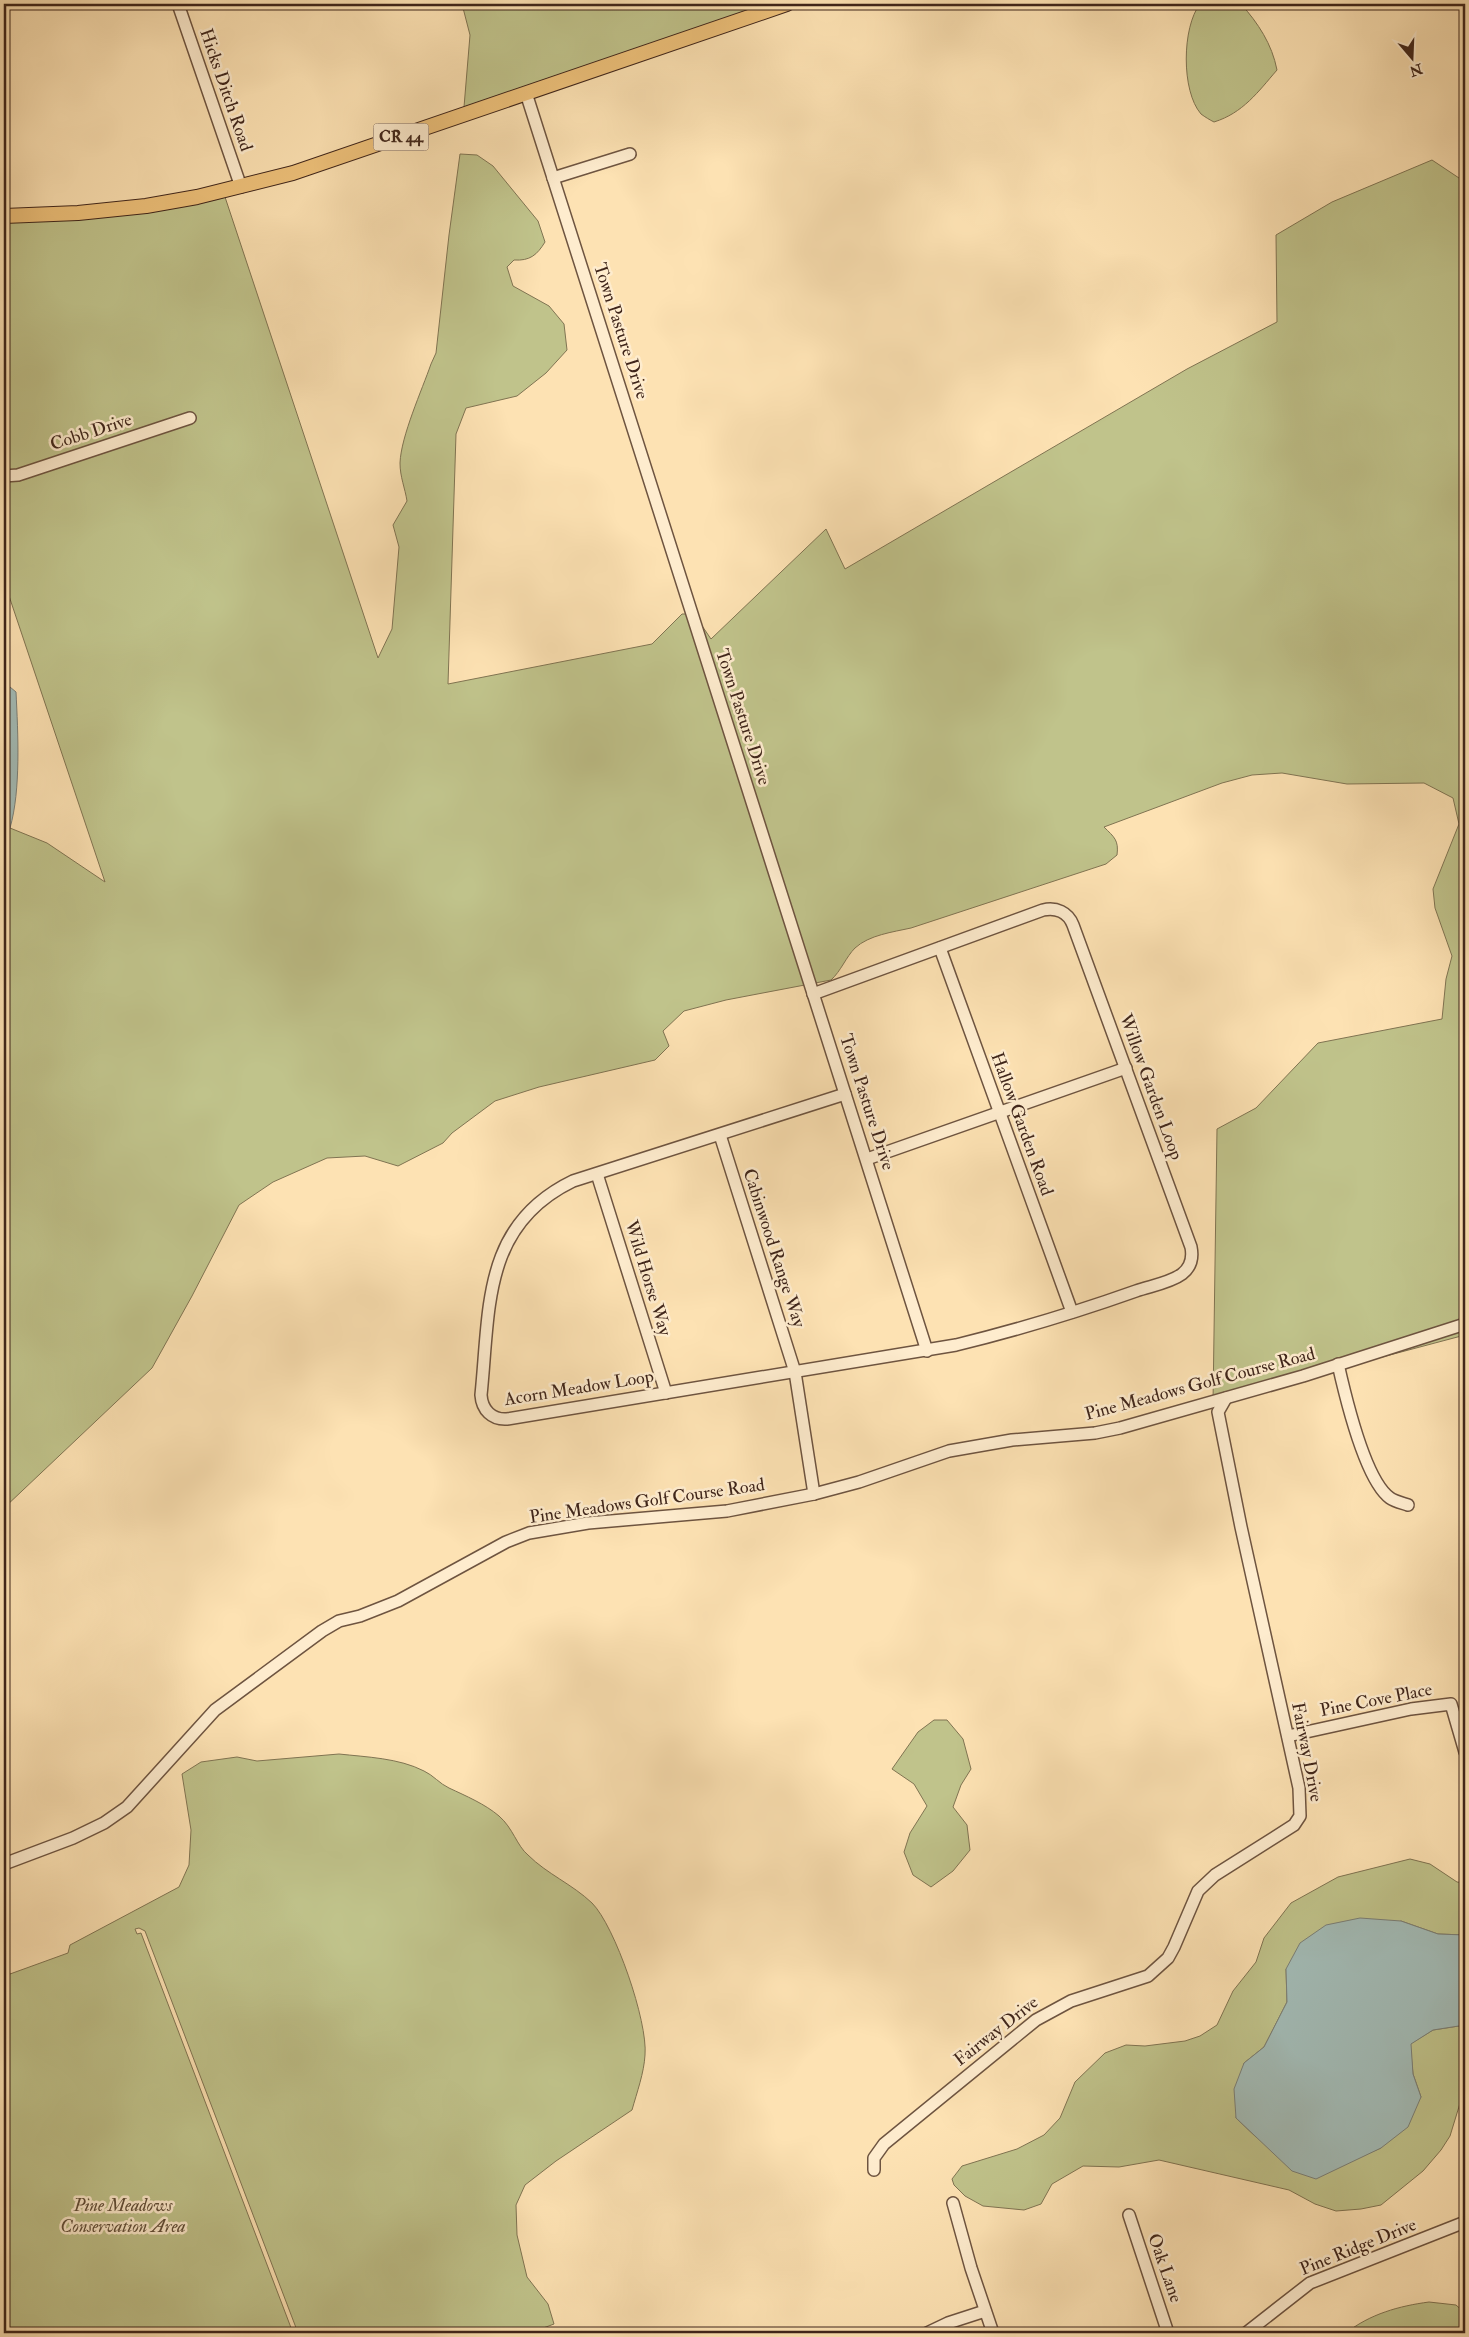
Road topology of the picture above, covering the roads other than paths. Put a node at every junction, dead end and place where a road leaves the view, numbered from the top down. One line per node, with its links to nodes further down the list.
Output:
1 (178, 4): 6 (street, Hicks Ditch Road)
2 (787, 4): 3 (main road, CR 44)
3 (526, 93): 5 (street, Town Pasture Drive); 6 (main road, CR 44)
4 (630, 154): 5 (street)
5 (553, 178): 11 (street, Town Pasture Drive)
6 (241, 187): 7 (main road, CR 44)
7 (4, 216)
8 (190, 418): 9 (street, Cobb Drive)
9 (4, 476)
10 (940, 948): 11 (street, Willow Garden Loop); 12 (street, Willow Garden Loop); 14 (street, Hallow Garden Road)
11 (813, 994): 13 (street, Town Pasture Drive)
12 (1126, 1068): 14 (street); 18 (street, Willow Garden Loop)
13 (845, 1094): 15 (street, Acorn Meadow Loop); 16 (street, Town Pasture Drive)
14 (1000, 1114): 16 (street); 18 (street, Hallow Garden Road)
15 (720, 1135): 17 (street, Acorn Meadow Loop); 22 (street, Cabinwood Range Way)
16 (867, 1159): 20 (street, Town Pasture Drive)
17 (597, 1174): 23 (street, Wild Horse Way); 23 (street, Acorn Meadow Loop)
18 (1072, 1312): 20 (street, Willow Garden Loop)
19 (1465, 1324): 21 (street, Pine Meadows Golf Course Road)
20 (927, 1351): 22 (street, Acorn Meadow Loop)
21 (1338, 1364): 24 (street, Pine Meadows Golf Course Road); 26 (street)
22 (795, 1372): 23 (street, Acorn Meadow Loop); 25 (street, Cabinwood Range Way)
23 (666, 1392)
24 (1226, 1398): 25 (street, Pine Meadows Golf Course Road); 27 (street, Fairway Drive)
25 (814, 1494): 29 (street, Pine Meadows Golf Course Road)
26 (1408, 1505)
27 (1288, 1736): 28 (street, Pine Cove Place); 30 (street, Fairway Drive)
28 (1465, 1752)
29 (4, 1864)
30 (874, 2170)
31 (953, 2203): 34 (street)
32 (1129, 2215): 37 (street, Oak Lane)
33 (1465, 2222): 38 (street, Pine Ridge Drive)
34 (985, 2311): 35 (street); 36 (street)
35 (927, 2333)
36 (993, 2333)
37 (1168, 2333)
38 (1246, 2333)

